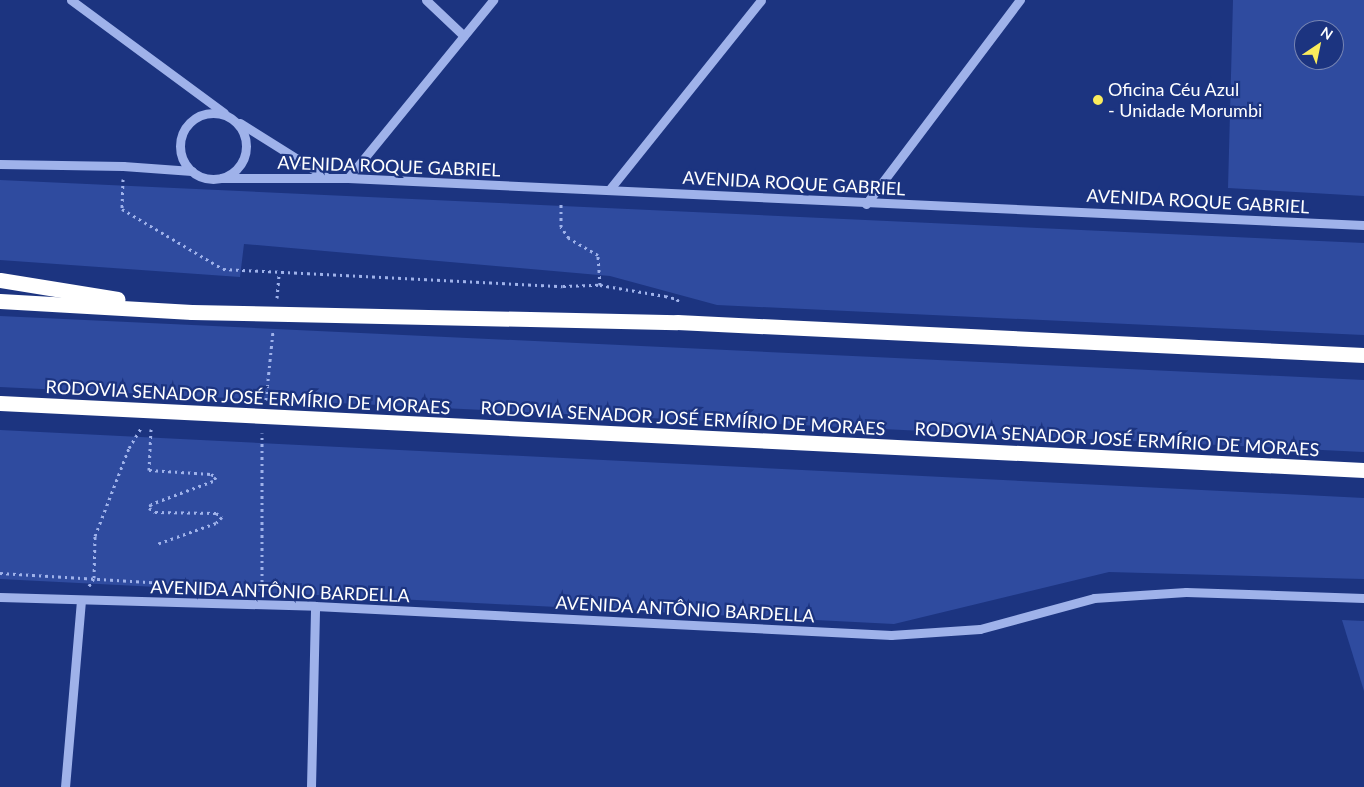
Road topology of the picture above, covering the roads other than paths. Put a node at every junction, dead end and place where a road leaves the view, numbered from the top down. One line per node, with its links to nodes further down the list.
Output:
1 (71, 0): 7 (street)
2 (426, 0): 6 (street)
3 (493, 0): 6 (street)
4 (761, 0): 13 (street)
5 (1020, 0): 14 (street)
6 (464, 36): 12 (street)
7 (232, 118): 9 (street); 10 (street); 11 (street)
8 (0, 164): 9 (street, AVENIDA ROQUE GABRIEL)
9 (192, 171): 10 (street, AVENIDA ROQUE GABRIEL)
10 (222, 178): 11 (street, AVENIDA ROQUE GABRIEL)
11 (326, 178): 12 (street, AVENIDA ROQUE GABRIEL)
12 (348, 178): 13 (street, AVENIDA ROQUE GABRIEL)
13 (609, 190): 14 (street, AVENIDA ROQUE GABRIEL)
14 (866, 204): 15 (street, AVENIDA ROQUE GABRIEL)
15 (1364, 225)
16 (0, 280): 18 (highway)
17 (0, 301): 18 (highway)
18 (192, 312): 19 (highway)
19 (1364, 355)
20 (0, 403): 21 (highway, RODOVIA SENADOR JOSÉ ERMÍRIO DE MORAES)
21 (1364, 470)
22 (0, 597): 24 (street, AVENIDA ANTÔNIO BARDELLA)
23 (1364, 598): 25 (street, AVENIDA ANTÔNIO BARDELLA)
24 (81, 601): 25 (street, AVENIDA ANTÔNIO BARDELLA); 26 (street)
25 (315, 606): 27 (street)
26 (64, 787)
27 (311, 787)

